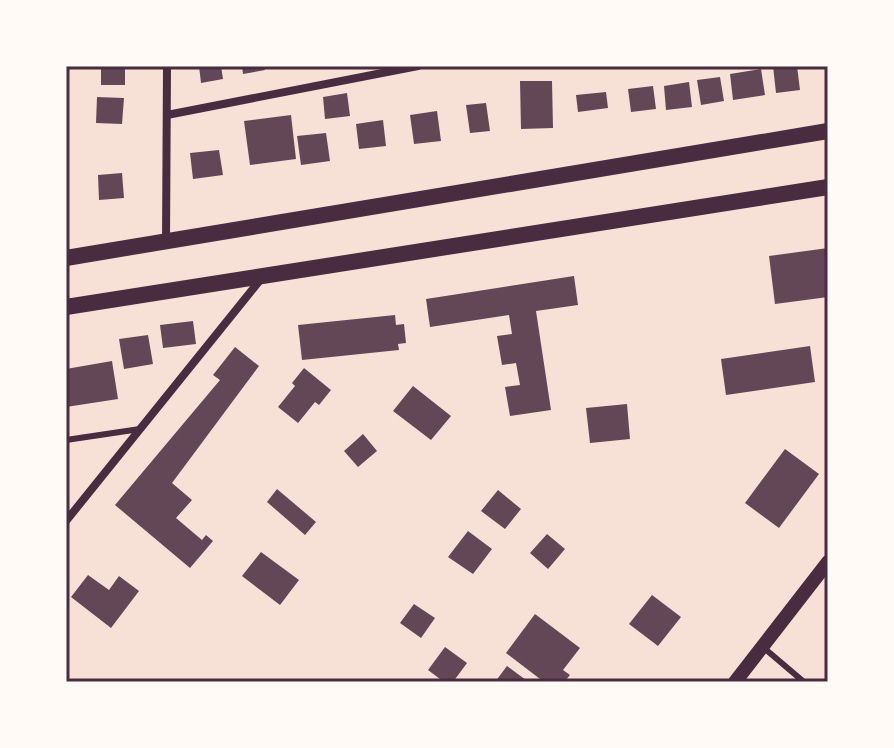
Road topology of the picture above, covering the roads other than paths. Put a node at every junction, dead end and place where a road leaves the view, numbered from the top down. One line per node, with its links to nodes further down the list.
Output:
1 (167, 66): 3 (street)
2 (418, 66): 3 (street)
3 (167, 115): 6 (street)
4 (828, 131): 6 (main road)
5 (828, 187): 8 (main road)
6 (166, 241): 7 (main road)
7 (66, 258)
8 (263, 276): 9 (main road); 10 (street)
9 (66, 307)
10 (140, 429): 11 (lane); 12 (street)
11 (66, 440)
12 (66, 521)
13 (828, 562): 14 (street)
14 (762, 647): 15 (street); 16 (lane)
15 (735, 682)
16 (804, 682)

